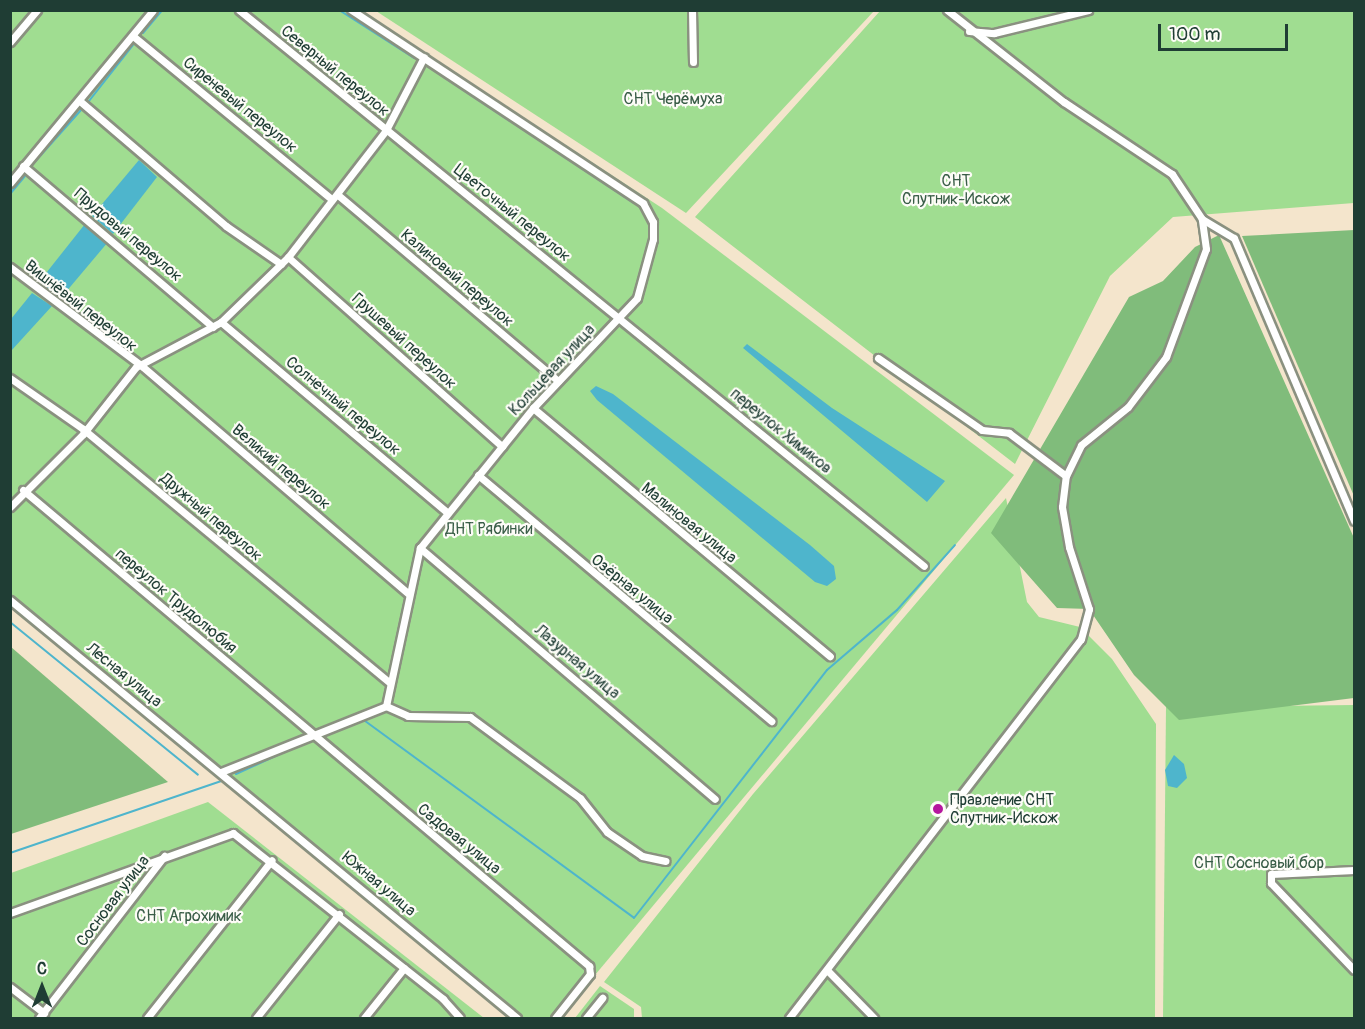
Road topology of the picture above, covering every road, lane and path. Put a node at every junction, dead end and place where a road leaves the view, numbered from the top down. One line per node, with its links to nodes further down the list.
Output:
1 (37, 10): 10 (street)
2 (153, 10): 9 (street)
3 (239, 10): 14 (street, Северный переулок)
4 (351, 10): 11 (street, Кольцевая улица)
5 (692, 10): 12 (street)
6 (947, 10): 8 (street)
7 (1088, 10): 8 (street)
8 (969, 31): 19 (street)
9 (133, 36): 13 (street); 18 (street, Сиреневый переулок)
10 (10, 42)
11 (424, 57): 14 (street); 23 (street, Кольцевая улица)
12 (693, 62)
13 (81, 102): 15 (street); 21 (street)
14 (386, 130): 17 (street); 23 (street, Цветочный переулок)
15 (24, 166): 16 (street); 25 (street, Прудовый переулок)
16 (10, 183)
17 (338, 195): 18 (street); 29 (street, Калиновый переулок)
18 (329, 197): 20 (street)
19 (1203, 219): 34 (street); 40 (street)
20 (288, 257): 21 (street); 32 (street, Грушевый переулок)
21 (281, 264): 24 (street)
22 (10, 267): 27 (street, Вишнёвый переулок)
23 (621, 318): 29 (street, Кольцевая улица); 42 (street, переулок Химиков)
24 (221, 322): 25 (street); 39 (street, Солнечный переулок)
25 (213, 327): 27 (street)
26 (878, 358): 34 (street)
27 (135, 367): 31 (street); 43 (street, Великий переулок)
28 (10, 378): 31 (street, Дружный переулок)
29 (558, 381): 30 (street, Кольцевая улица)
30 (533, 408): 32 (street, Кольцевая улица); 45 (street, Малиновая улица)
31 (83, 429): 35 (street); 46 (street, Дружный переулок)
32 (502, 446): 33 (street, Кольцевая улица)
33 (478, 475): 39 (street, Кольцевая улица); 48 (street, Озёрная улица)
34 (1066, 476): 60 (street)
35 (23, 490): 37 (street); 49 (street, переулок Трудолюбия)
36 (10, 492): 37 (street)
37 (18, 498): 38 (street)
38 (10, 507)
39 (447, 512): 41 (street, Кольцевая улица)
40 (1354, 522)
41 (420, 548): 43 (street, Кольцевая улица); 51 (street, Лазурная улица)
42 (924, 566)
43 (408, 592): 46 (street, Кольцевая улица)
44 (10, 600): 50 (street, Лесная улица)
45 (830, 656)
46 (390, 683): 47 (street, Кольцевая улица)
47 (386, 706): 49 (street); 54 (street)
48 (771, 721)
49 (310, 735): 50 (street); 69 (street, Садовая улица)
50 (221, 772): 68 (street, Южная улица)
51 (715, 799)
52 (164, 856): 53 (street); 56 (street); 63 (street, Сосновая улица)
53 (272, 860): 57 (street); 64 (street)
54 (665, 861)
55 (1354, 870): 59 (street)
56 (10, 913)
57 (339, 914): 58 (street); 65 (street)
58 (404, 968): 66 (street); 67 (street)
59 (1354, 970)
60 (828, 971): 71 (street); 72 (street)
61 (10, 987): 63 (street)
62 (602, 998): 70 (street)
63 (42, 1016)
64 (147, 1018)
65 (256, 1018)
66 (364, 1018)
67 (460, 1018)
68 (517, 1018)
69 (555, 1018)
70 (586, 1018)
71 (789, 1018)
72 (874, 1018)

